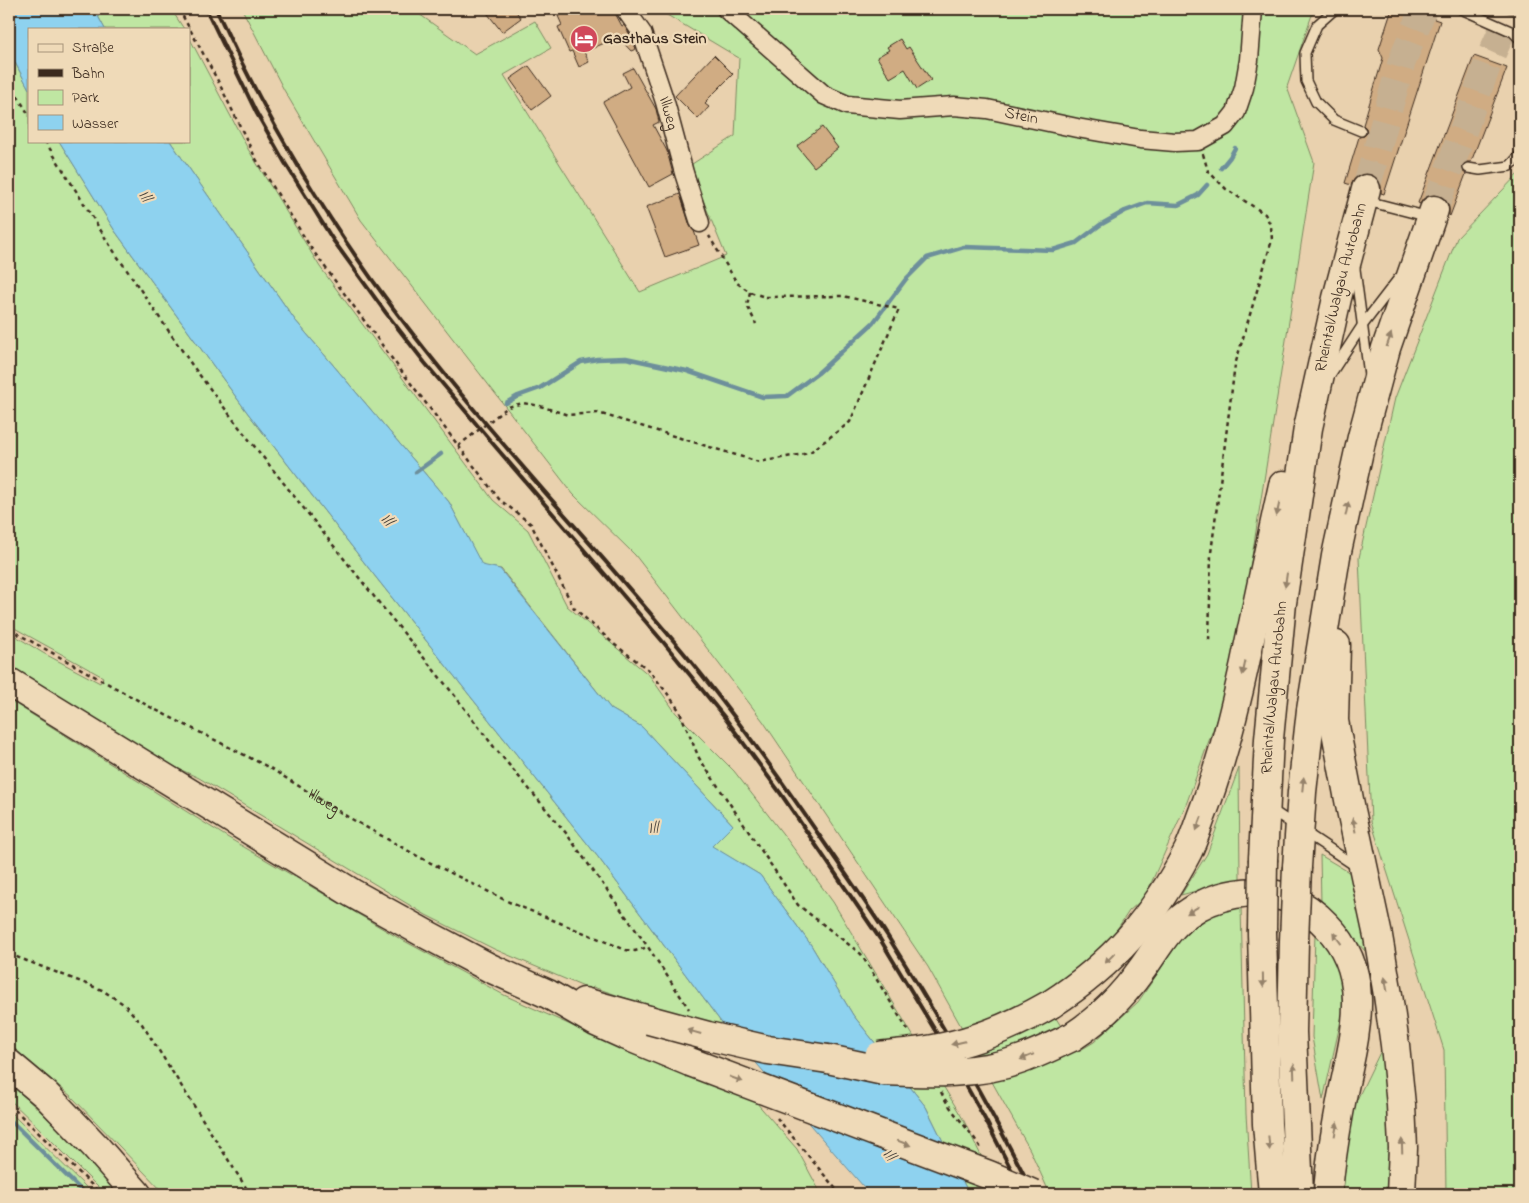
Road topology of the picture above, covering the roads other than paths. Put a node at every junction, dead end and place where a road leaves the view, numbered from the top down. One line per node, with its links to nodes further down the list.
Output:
1 (625, 9): 12 (street, Illweg)
2 (726, 9): 3 (street, Stein)
3 (1253, 9)
4 (1335, 9): 7 (lane)
5 (1461, 9): 6 (lane)
6 (1520, 39)
7 (1361, 131)
8 (1520, 155): 9 (lane)
9 (1468, 168)
10 (1364, 194): 11 (lane); 13 (main road, Rheintal/Walgau Autobahn)
11 (1433, 214): 14 (main road)
12 (700, 223)
13 (1351, 244): 15 (lane); 16 (main road, Rheintal/Walgau Autobahn)
14 (1420, 252): 15 (lane); 17 (main road, one-way to 14)
15 (1362, 326): 16 (lane); 17 (lane)
16 (1315, 398): 18 (main road, Rheintal/Walgau Autobahn)
17 (1372, 400): 19 (main road, one-way to 17)
18 (1308, 428): 21 (main road, Rheintal/Walgau Autobahn, one-way to 21); 25 (main road, one-way to 25, bridge)
19 (1336, 556): 22 (main road, one-way to 19); 23 (main road, one-way to 19)
20 (9, 682): 24 (main road)
21 (1266, 806): 22 (lane); 29 (main road, Rheintal/Walgau Autobahn, one-way to 29, bridge)
22 (1300, 830): 23 (lane); 30 (main road, one-way to 22, bridge)
23 (1364, 872): 32 (main road, one-way to 23)
24 (548, 994): 25 (main road, one-way to 24, bridge); 28 (main road, one-way to 28, bridge)
25 (828, 1059): 31 (main road, one-way to 25, bridge)
26 (9, 1064): 27 (main road)
27 (137, 1194)
28 (1033, 1194)
29 (1273, 1194)
30 (1299, 1194)
31 (1328, 1194)
32 (1401, 1194)

